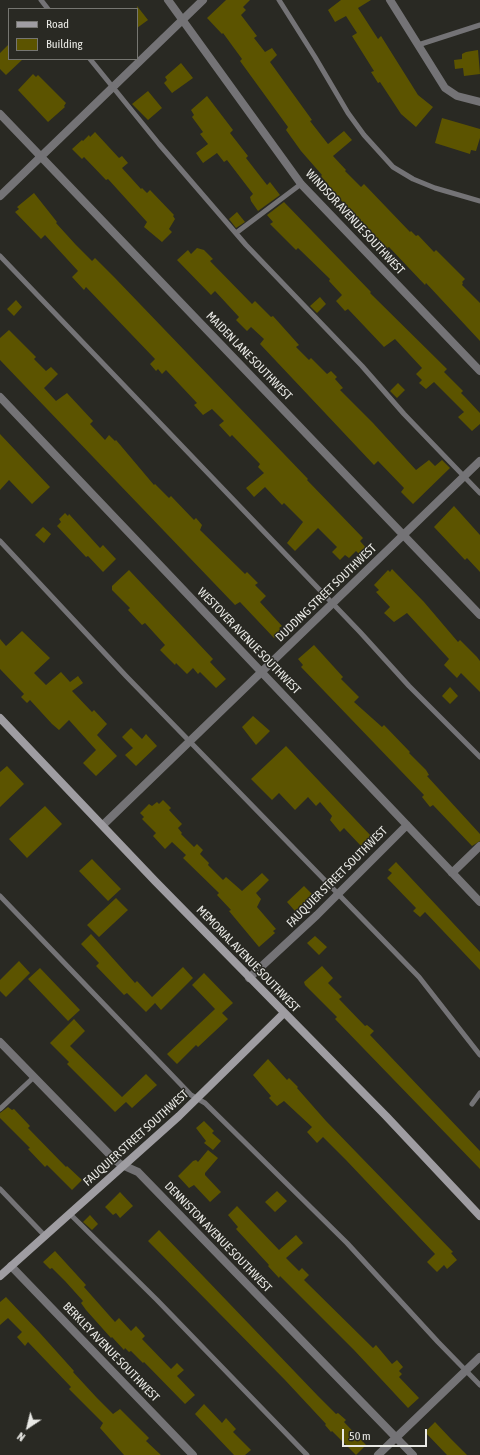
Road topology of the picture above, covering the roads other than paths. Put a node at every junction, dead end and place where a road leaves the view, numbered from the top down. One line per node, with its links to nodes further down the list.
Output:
1 (41, 0): 6 (lane)
2 (168, 0): 7 (street, WINDSOR AVENUE SOUTHWEST)
3 (203, 0): 7 (street)
4 (279, 0): 17 (lane)
5 (390, 0): 9 (street)
6 (47, 8)
7 (182, 19): 11 (street); 15 (street, WINDSOR AVENUE SOUTHWEST)
8 (480, 26): 9 (lane)
9 (418, 45): 12 (street)
10 (91, 60): 11 (lane)
11 (112, 87): 14 (street); 18 (lane)
12 (480, 102)
13 (0, 114): 14 (street, MAIDEN LANE SOUTHWEST)
14 (41, 156): 16 (street); 25 (street, MAIDEN LANE SOUTHWEST)
15 (301, 184): 18 (lane); 20 (street, WINDSOR AVENUE SOUTHWEST)
16 (0, 196)
17 (480, 201)
18 (236, 233): 23 (lane)
19 (0, 256): 27 (lane)
20 (480, 371)
21 (0, 398): 29 (street, WESTOVER AVENUE SOUTHWEST)
22 (480, 461): 23 (street, DUDDING STREET SOUTHWEST)
23 (464, 476): 24 (lane); 25 (street, DUDDING STREET SOUTHWEST)
24 (480, 493)
25 (403, 535): 27 (street, DUDDING STREET SOUTHWEST); 28 (street, MAIDEN LANE SOUTHWEST)
26 (0, 541): 31 (lane)
27 (333, 603): 29 (street, DUDDING STREET SOUTHWEST); 32 (lane)
28 (480, 615)
29 (262, 672): 31 (street, DUDDING STREET SOUTHWEST); 34 (street, WESTOVER AVENUE SOUTHWEST)
30 (0, 718): 33 (street, MEMORIAL AVENUE SOUTHWEST)
31 (190, 741): 33 (street, DUDDING STREET SOUTHWEST); 37 (lane)
32 (480, 757)
33 (103, 825): 40 (street, MEMORIAL AVENUE SOUTHWEST)
34 (407, 825): 36 (street, WESTOVER AVENUE SOUTHWEST); 37 (street, FAUQUIER STREET SOUTHWEST)
35 (480, 846): 36 (street)
36 (452, 873): 39 (street, WESTOVER AVENUE SOUTHWEST)
37 (338, 893): 40 (street, FAUQUIER STREET SOUTHWEST); 43 (lane)
38 (0, 896): 46 (lane)
39 (480, 902)
40 (249, 978): 41 (street, MEMORIAL AVENUE SOUTHWEST)
41 (284, 1013): 46 (street, FAUQUIER STREET SOUTHWEST); 52 (street, MEMORIAL AVENUE SOUTHWEST)
42 (0, 1042): 44 (street, DENNISTON AVENUE SOUTHWEST)
43 (480, 1055)
44 (34, 1077): 48 (lane); 49 (street, DENNISTON AVENUE SOUTHWEST)
45 (480, 1093): 47 (lane)
46 (197, 1099): 49 (street, FAUQUIER STREET SOUTHWEST); 57 (lane)
47 (472, 1104)
48 (0, 1109)
49 (124, 1166): 51 (street, FAUQUIER STREET SOUTHWEST); 59 (street, DENNISTON AVENUE SOUTHWEST)
50 (0, 1189): 53 (lane)
51 (70, 1214): 53 (street, FAUQUIER STREET SOUTHWEST); 61 (lane)
52 (480, 1216)
53 (45, 1236): 54 (street, FAUQUIER STREET SOUTHWEST)
54 (11, 1266): 55 (street, FAUQUIER STREET SOUTHWEST); 60 (street, BERKLEY AVENUE SOUTHWEST)
55 (0, 1276)
56 (480, 1357): 57 (street)
57 (466, 1371): 58 (lane); 59 (street)
58 (480, 1385)
59 (396, 1437): 62 (street); 63 (street, DENNISTON AVENUE SOUTHWEST)
60 (194, 1455)
61 (307, 1455)
62 (378, 1455)
63 (413, 1455)

